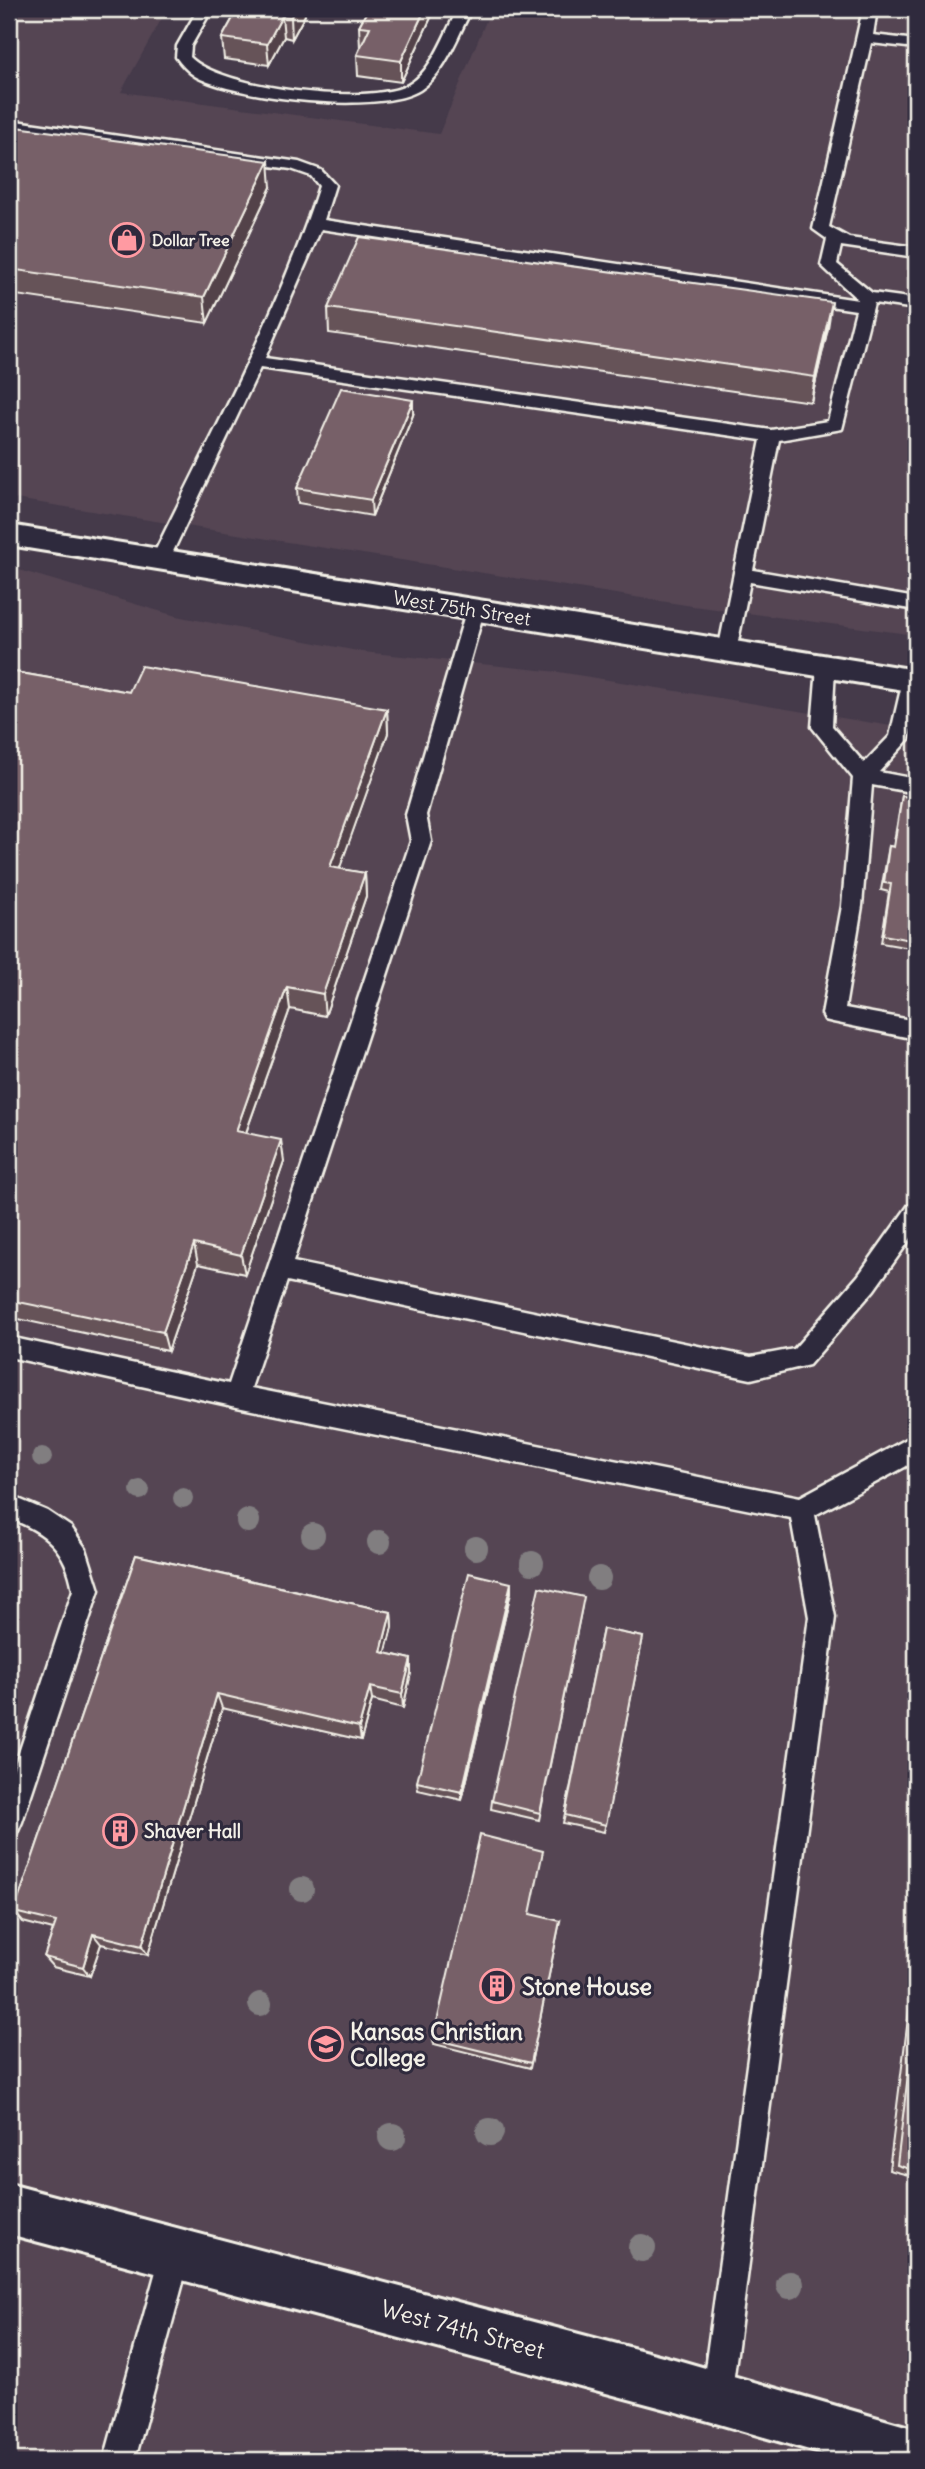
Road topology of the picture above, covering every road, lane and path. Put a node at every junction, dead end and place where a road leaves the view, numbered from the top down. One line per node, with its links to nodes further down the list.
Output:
1 (205, 9): 2 (lane)
2 (465, 9)
3 (870, 9): 4 (lane)
4 (865, 38): 5 (lane); 8 (lane)
5 (916, 44)
6 (9, 124): 7 (lane)
7 (315, 223): 10 (lane); 12 (lane)
8 (835, 237): 9 (lane); 10 (lane)
9 (916, 252)
10 (866, 302): 11 (lane); 13 (lane)
11 (916, 304)
12 (255, 362): 13 (lane); 15 (lane)
13 (771, 436): 16 (lane)
14 (9, 535): 15 (main road, West 75th Street)
15 (160, 559): 18 (main road, West 75th Street)
16 (743, 575): 17 (lane); 19 (lane)
17 (916, 604)
18 (475, 611): 19 (main road, West 75th Street); 26 (lane)
19 (727, 651): 20 (main road, West 75th Street)
20 (826, 667): 21 (main road, West 75th Street); 22 (lane)
21 (914, 681): 22 (lane)
22 (863, 776): 23 (lane); 24 (lane)
23 (916, 786)
24 (916, 1030)
25 (916, 1213): 26 (lane)
26 (279, 1269): 28 (lane)
27 (9, 1347): 28 (lane)
28 (237, 1396): 31 (lane)
29 (916, 1445): 31 (lane)
30 (9, 1506): 32 (lane)
31 (802, 1509): 35 (lane)
32 (9, 1822)
33 (9, 2209): 34 (main road, West 74th Street)
34 (176, 2253): 35 (main road, West 74th Street); 37 (lane)
35 (716, 2398): 36 (main road, West 74th Street)
36 (901, 2455)
37 (119, 2460)

